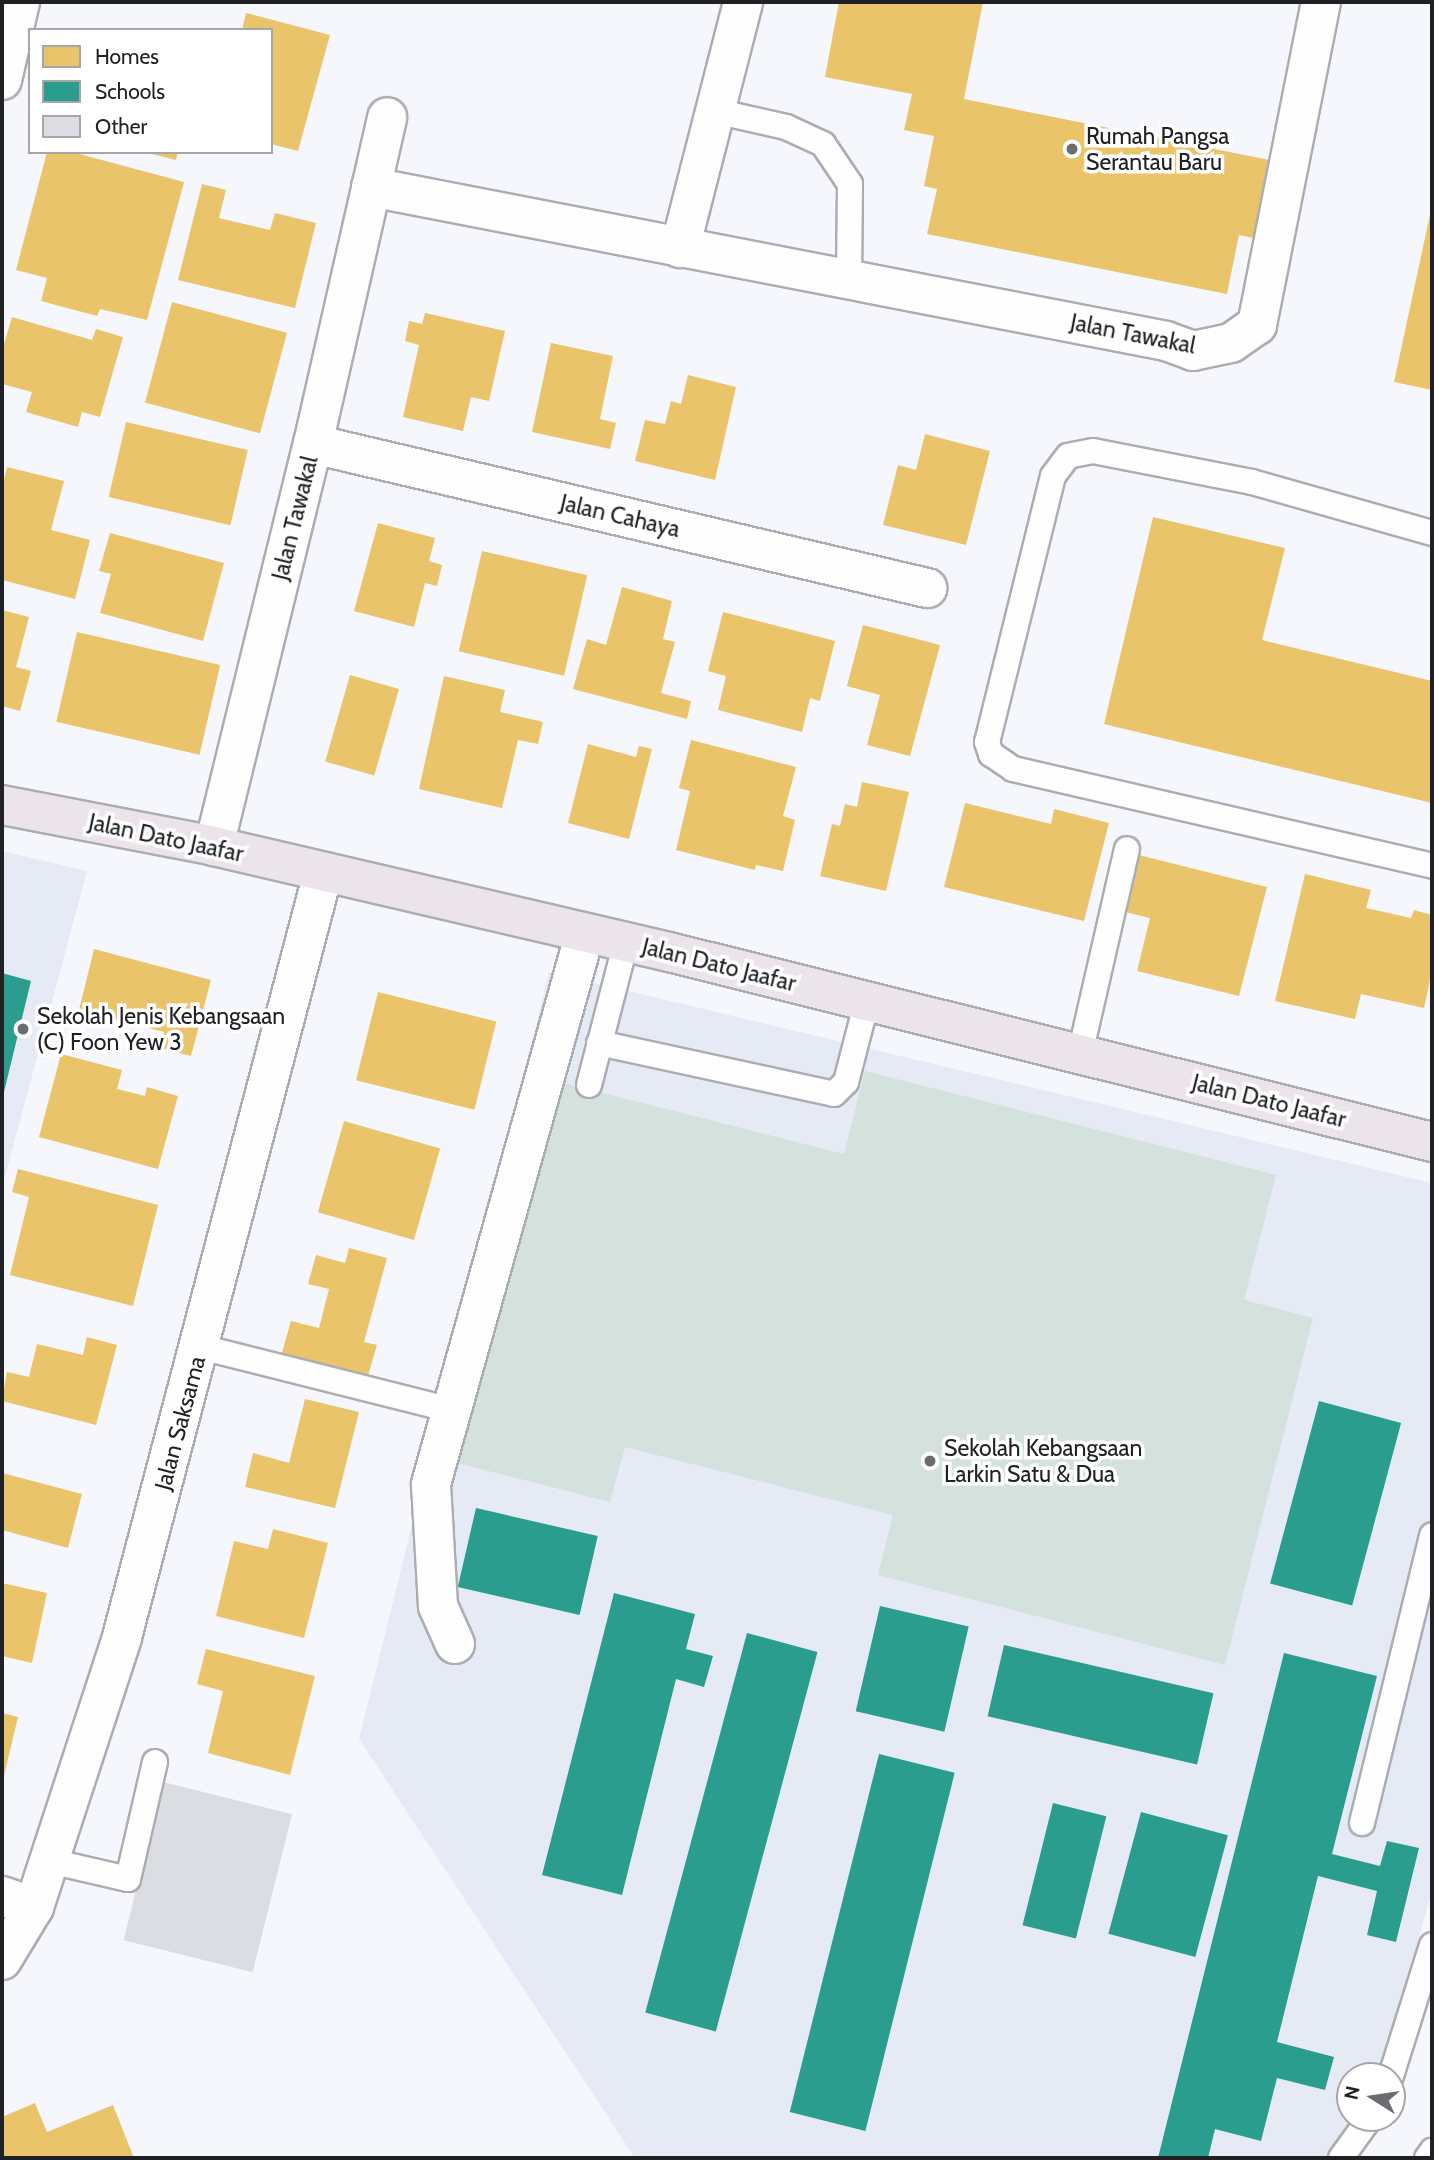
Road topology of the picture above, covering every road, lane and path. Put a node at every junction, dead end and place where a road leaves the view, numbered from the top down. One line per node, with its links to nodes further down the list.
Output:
1 (20, 2): 4 (street)
2 (743, 2): 5 (street)
3 (1321, 2): 9 (street, Jalan Tawakal)
4 (2, 80)
5 (715, 111): 8 (street); 9 (lane)
6 (387, 117): 7 (street, Jalan Tawakal)
7 (371, 187): 8 (street, Jalan Tawakal); 10 (street, Jalan Tawakal)
8 (680, 248): 9 (street, Jalan Tawakal)
9 (849, 281)
10 (313, 444): 12 (street, Jalan Cahaya); 14 (street, Jalan Tawakal)
11 (1432, 533): 16 (lane)
12 (927, 588)
13 (2, 805): 14 (main road, Jalan Dato Jaafar)
14 (214, 846): 17 (main road, Jalan Dato Jaafar)
15 (1127, 849): 22 (lane)
16 (1432, 866)
17 (323, 873): 18 (main road, Jalan Dato Jaafar); 25 (street, Jalan Saksama)
18 (585, 933): 19 (main road, Jalan Dato Jaafar); 26 (street)
19 (626, 943): 20 (main road, Jalan Dato Jaafar); 21 (lane)
20 (867, 1001): 21 (lane); 22 (main road, Jalan Dato Jaafar)
21 (599, 1043): 23 (lane)
22 (1080, 1054): 24 (main road, Jalan Dato Jaafar)
23 (589, 1085)
24 (1432, 1142)
25 (201, 1347): 26 (lane); 32 (street, Jalan Saksama)
26 (451, 1410): 29 (street)
27 (1432, 1535): 28 (lane)
28 (1423, 1614): 31 (lane)
29 (455, 1644)
30 (155, 1762): 32 (lane)
31 (1362, 1823)
32 (50, 1861): 33 (street, Jalan Saksama)
33 (18, 1902): 35 (street, Jalan Saksama)
34 (1432, 1945): 36 (lane)
35 (2, 1960)
36 (1395, 2062)
37 (1360, 2132): 39 (lane)
38 (1432, 2151): 40 (lane)
39 (1341, 2158)
40 (1427, 2158)

